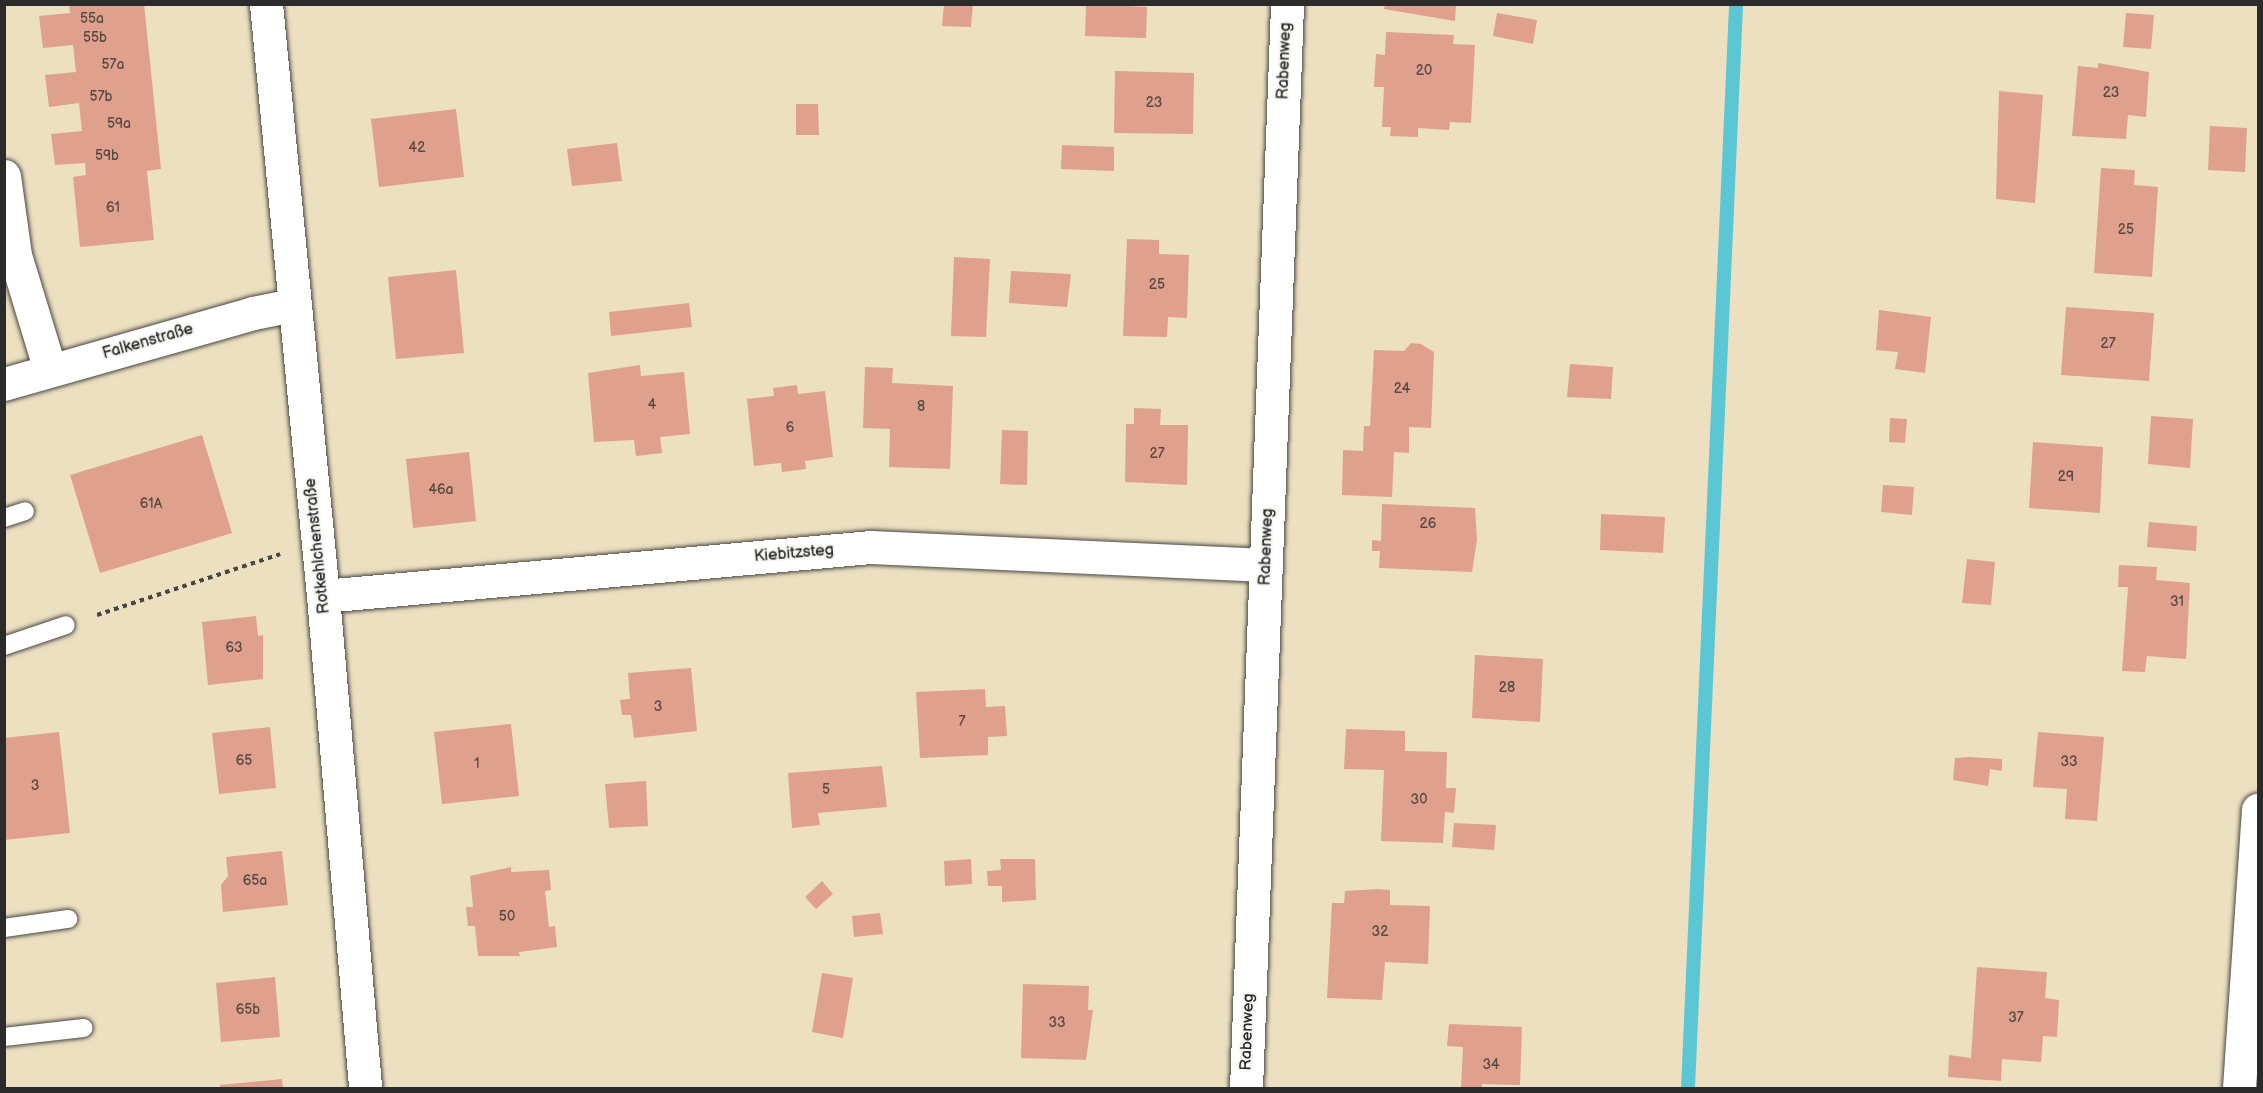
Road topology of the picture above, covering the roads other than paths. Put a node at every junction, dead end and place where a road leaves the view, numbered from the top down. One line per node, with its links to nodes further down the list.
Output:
1 (266, 4): 5 (street, Rotkehlchenstraße)
2 (1287, 4): 10 (street, Rabenweg)
3 (4, 176): 4 (street)
4 (10, 257): 6 (street)
5 (293, 305): 6 (street, Falkenstraße); 11 (street, Rotkehlchenstraße)
6 (50, 370): 7 (street, Falkenstraße)
7 (4, 384)
8 (25, 511): 9 (lane)
9 (4, 518)
10 (1266, 565): 11 (street, Kiebitzsteg); 21 (street, Rabenweg)
11 (323, 596): 20 (street, Rotkehlchenstraße)
12 (66, 626): 13 (lane)
13 (4, 646)
14 (2259, 810): 17 (street)
15 (68, 919): 16 (lane)
16 (4, 928)
17 (2252, 1010): 22 (street)
18 (83, 1028): 19 (lane)
19 (4, 1037)
20 (365, 1089)
21 (1246, 1089)
22 (2239, 1089)

